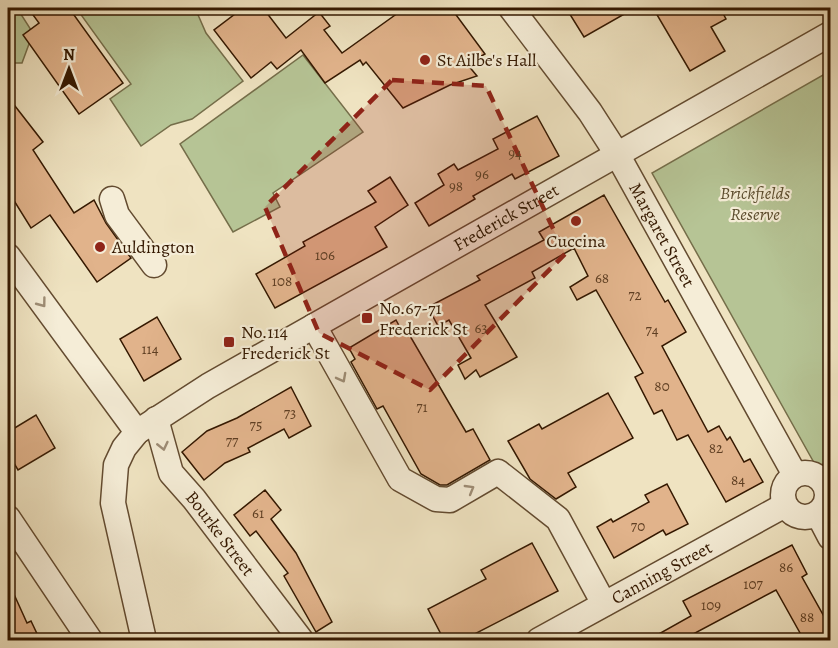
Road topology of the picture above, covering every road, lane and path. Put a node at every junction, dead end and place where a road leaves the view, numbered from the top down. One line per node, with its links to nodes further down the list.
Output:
1 (511, 8): 3 (street, Margaret Street)
2 (831, 34): 3 (street, Frederick Street)
3 (617, 154): 7 (street, Frederick Street); 9 (street, Margaret Street)
4 (112, 199): 6 (street)
5 (8, 256): 8 (street, Bourke Street, one-way to 8)
6 (154, 265)
7 (314, 326): 8 (street, Frederick Street); 15 (street, one-way to 15)
8 (146, 425): 17 (street); 18 (street, Bourke Street, one-way to 18)
9 (795, 475): 10 (street); 11 (street)
10 (828, 484): 12 (street)
11 (785, 505): 12 (street); 15 (street, Canning Street)
12 (818, 514): 14 (street)
13 (8, 518): 16 (street)
14 (831, 537)
15 (604, 604): 19 (street, Canning Street)
16 (90, 640)
17 (144, 640)
18 (301, 640)
19 (539, 640)

